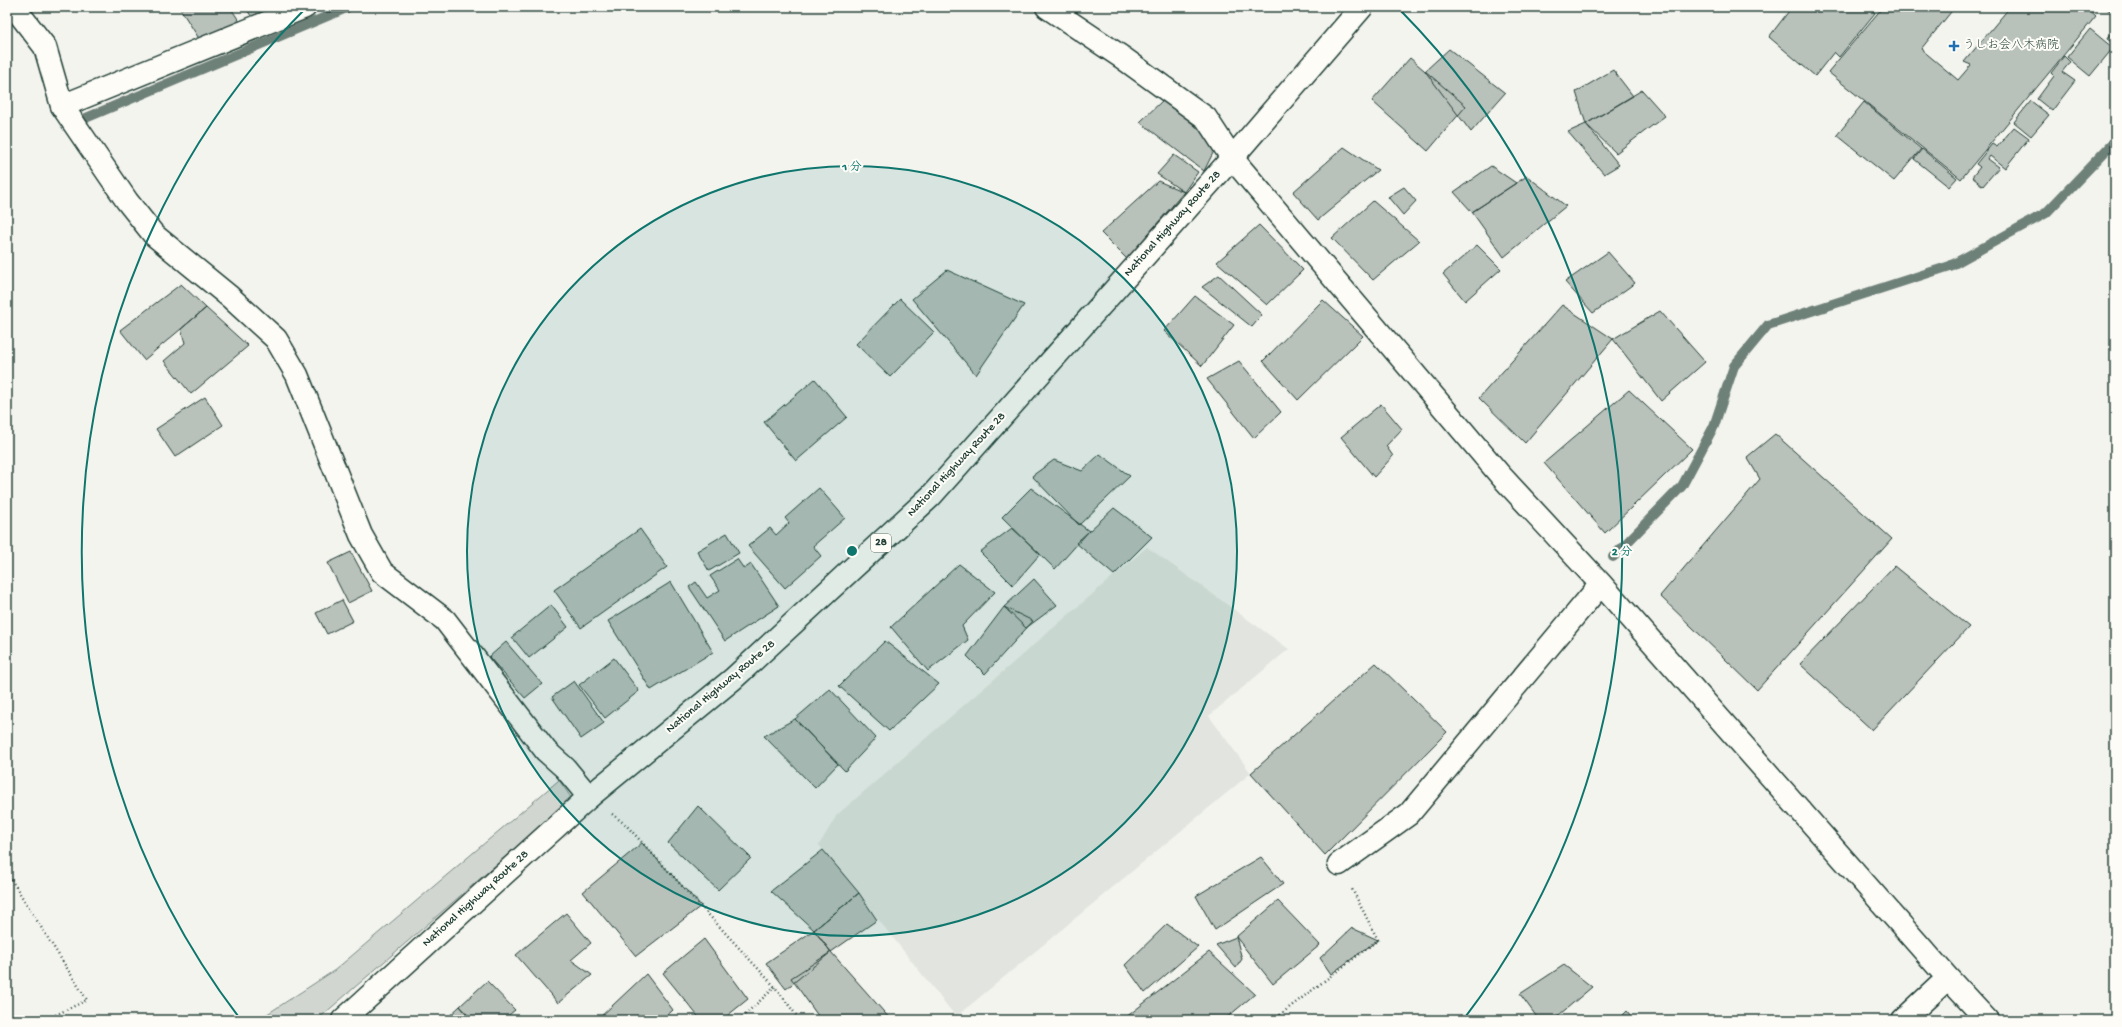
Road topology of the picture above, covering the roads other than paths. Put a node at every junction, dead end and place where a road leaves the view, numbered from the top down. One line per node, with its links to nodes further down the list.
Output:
1 (14, 7): 5 (main road)
2 (305, 7): 5 (main road)
3 (1047, 7): 6 (main road)
4 (1362, 7): 6 (main road, National Highway Route 28 / 28)
5 (62, 106): 8 (main road)
6 (1232, 158): 7 (main road); 8 (main road, National Highway Route 28 / 28)
7 (1601, 584): 9 (main road); 10 (main road)
8 (589, 797): 11 (main road, National Highway Route 28 / 28)
9 (1339, 864)
10 (1948, 978): 12 (main road); 13 (main road)
11 (343, 1020)
12 (1903, 1020)
13 (1987, 1020)

